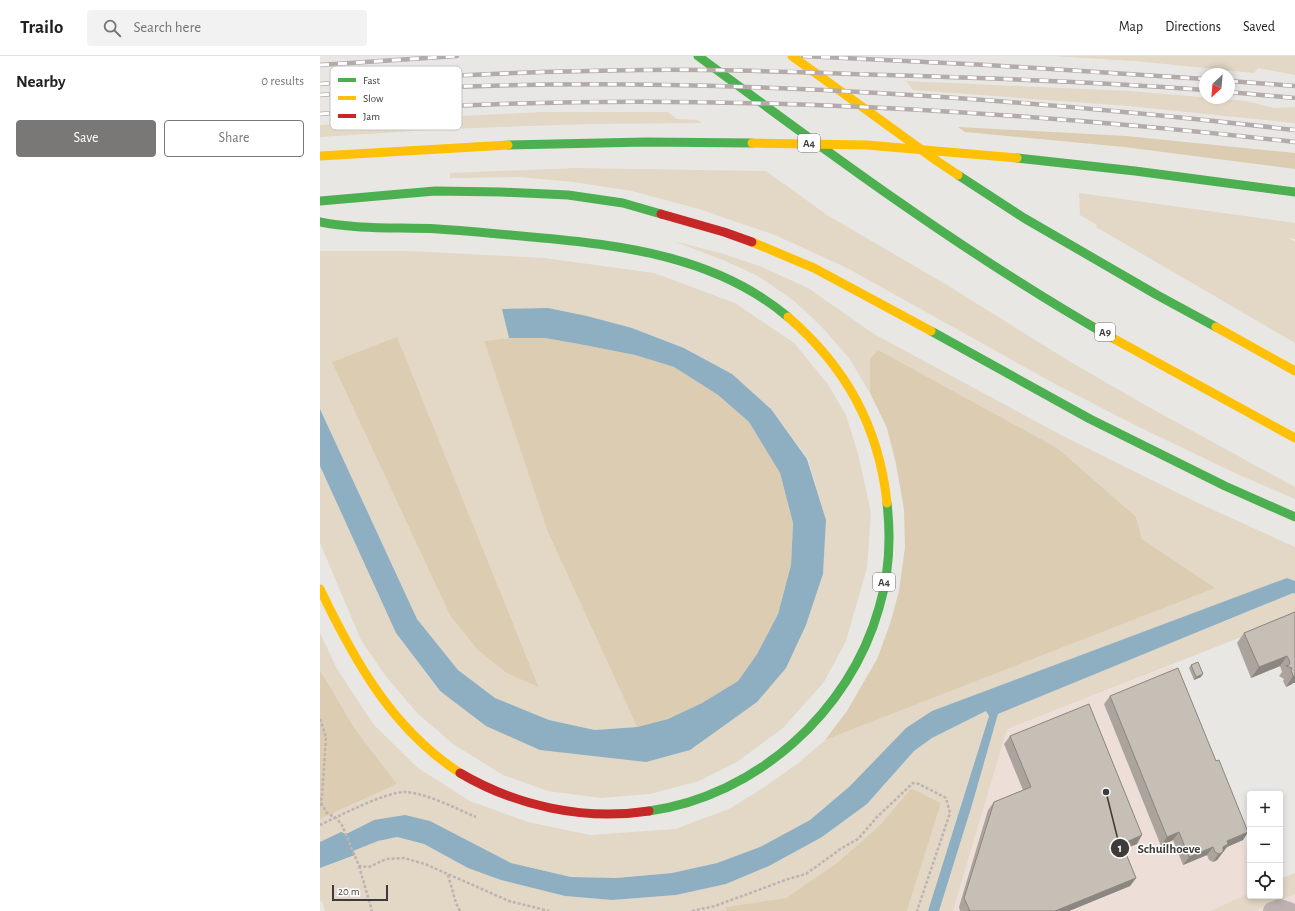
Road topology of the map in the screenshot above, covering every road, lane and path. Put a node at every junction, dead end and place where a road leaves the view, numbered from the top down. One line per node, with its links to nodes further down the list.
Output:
1 (698, 56): 8 (highway, A9)
2 (792, 56): 7 (highway)
3 (320, 156): 4 (highway, A4)
4 (1295, 192)
5 (320, 201): 9 (highway)
6 (320, 222): 10 (highway, A4)
7 (1295, 371)
8 (1295, 438)
9 (1295, 517)
10 (320, 589)
11 (320, 719): 12 (path)
12 (320, 804): 14 (path)
13 (476, 816): 14 (path)
14 (336, 818): 15 (path); 16 (path)
15 (320, 825)
16 (359, 866): 17 (path); 18 (path)
17 (448, 874): 19 (path); 20 (path)
18 (372, 910)
19 (460, 911)
20 (549, 911)
21 (692, 911): 22 (path)
22 (917, 911)
23 (1272, 911): 24 (street)
24 (1289, 911)

